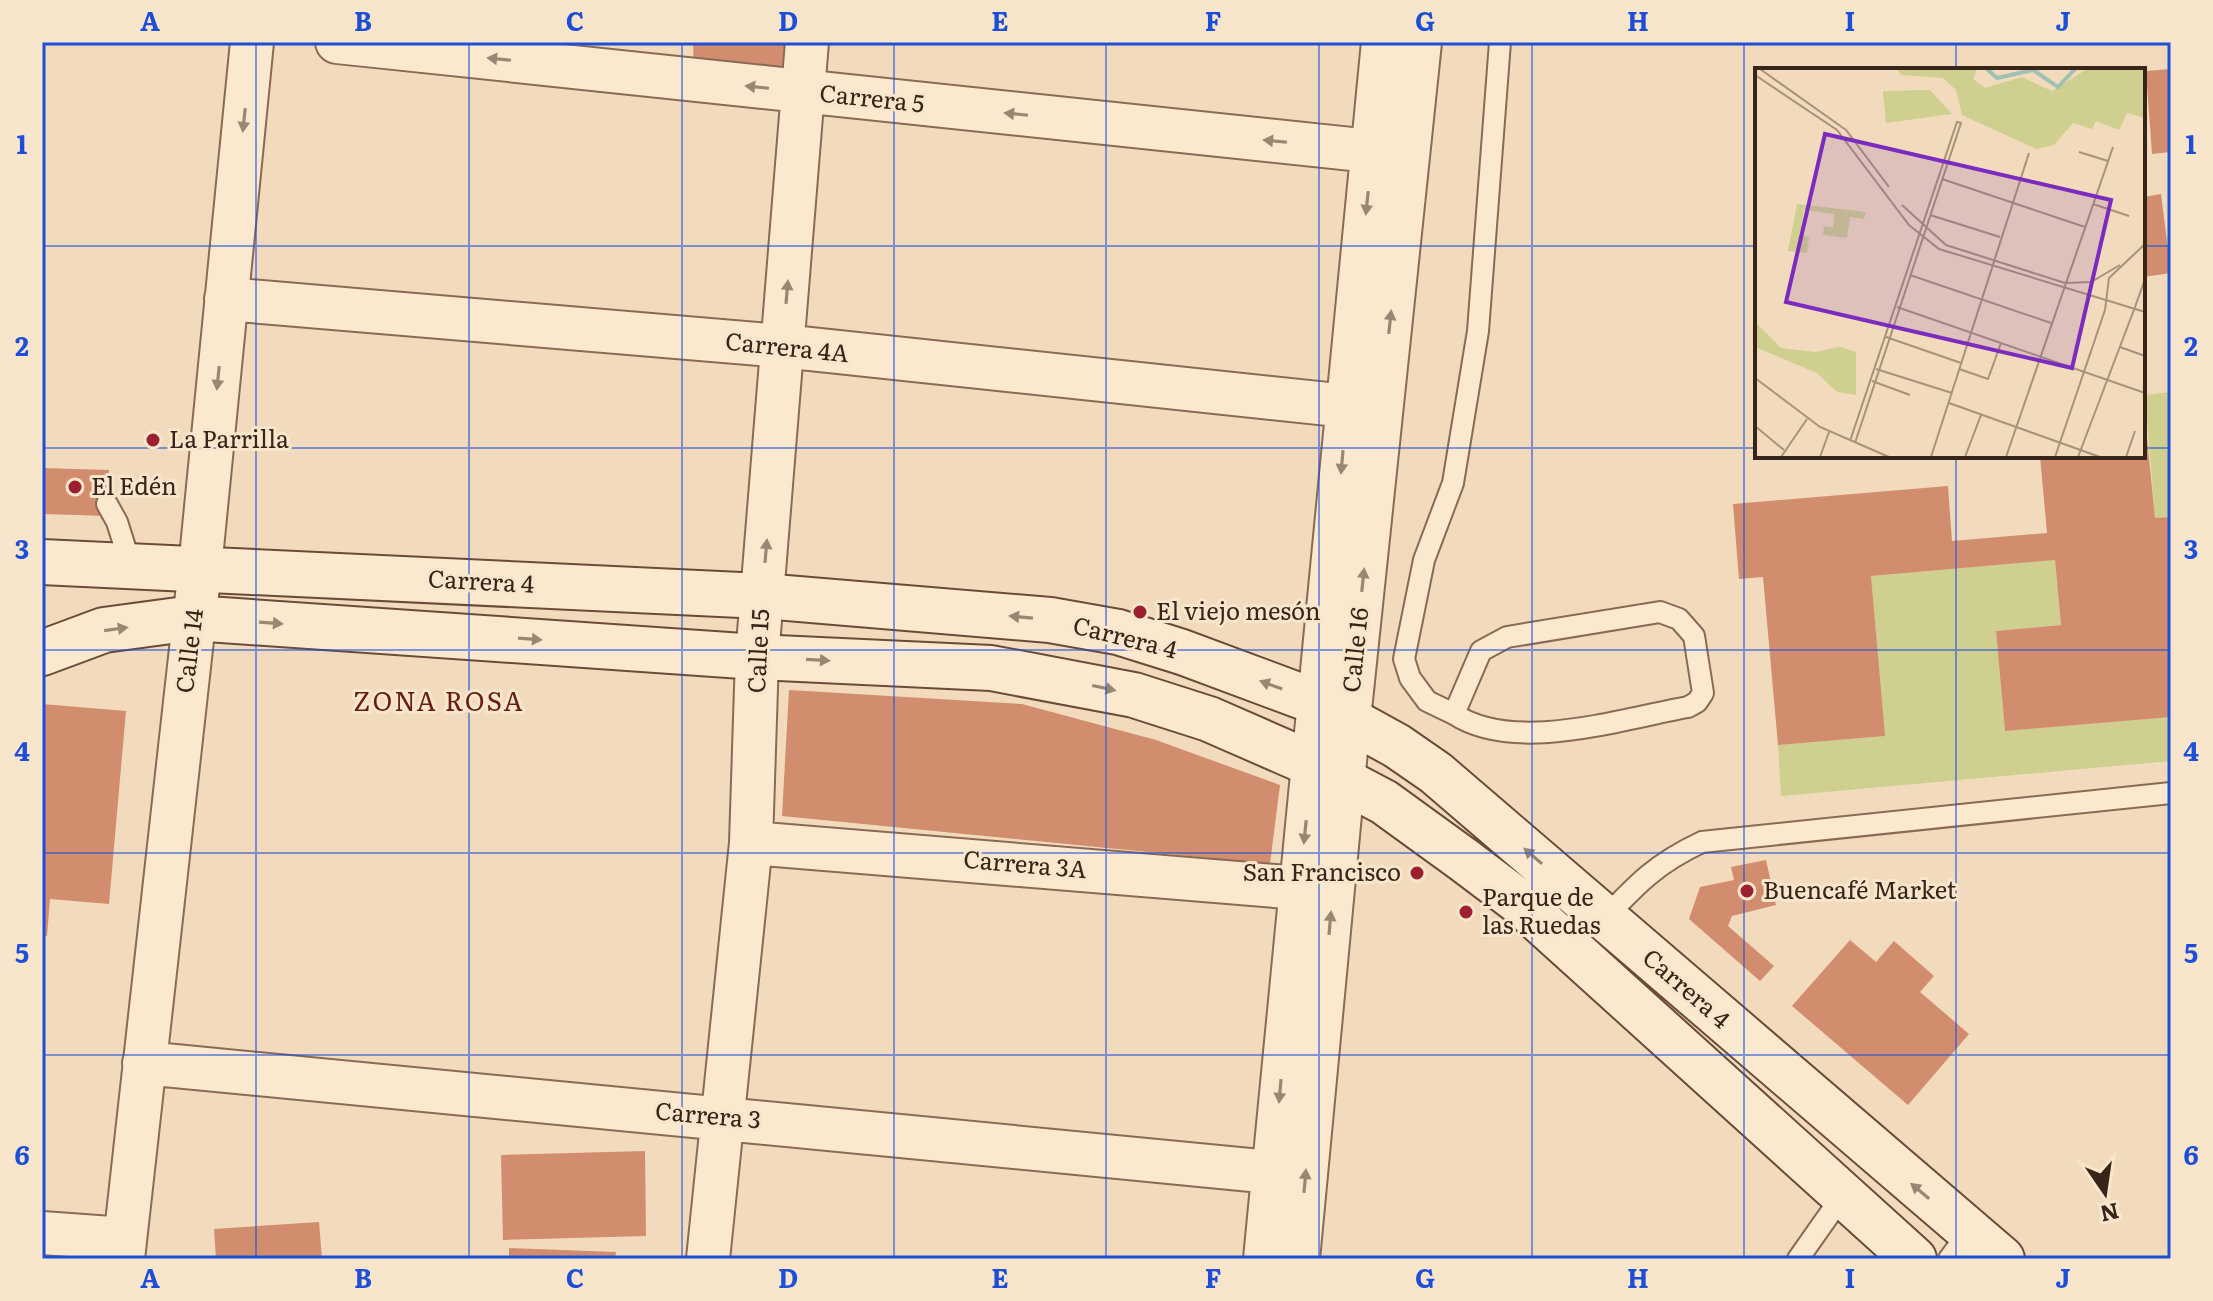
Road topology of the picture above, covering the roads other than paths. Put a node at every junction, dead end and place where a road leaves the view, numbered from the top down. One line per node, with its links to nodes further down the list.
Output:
1 (252, 42): 10 (street, Calle 14, one-way to 10)
2 (337, 42): 7 (street, Carrera 5, one-way to 2)
3 (807, 42): 8 (street, Calle 15)
4 (1383, 42): 9 (street, Calle 16)
5 (1420, 42): 9 (street, Calle 16)
6 (1500, 42): 22 (lane)
7 (565, 54): 8 (street, Carrera 5, one-way to 7)
8 (803, 92): 9 (street, Carrera 5, one-way to 8); 11 (street, Calle 15, one-way to 8)
9 (1390, 153): 12 (street, Calle 16, one-way to 12); 21 (street, Calle 16, one-way to 9)
10 (226, 299): 11 (street, Carrera 4A); 16 (street, Calle 14, one-way to 16)
11 (782, 346): 12 (street, Carrera 4A); 17 (street, Calle 15, one-way to 11)
12 (1347, 406): 21 (street, Calle 16, one-way to 21)
13 (107, 504): 15 (lane)
14 (42, 562): 15 (main road, Carrera 4)
15 (131, 566): 16 (main road, Carrera 4)
16 (200, 568): 17 (main road, Carrera 4); 18 (street, Calle 14)
17 (762, 596): 20 (street, Calle 15); 21 (main road, Carrera 4, one-way to 17)
18 (193, 618): 19 (main road, Carrera 4, one-way to 18); 20 (main road, Carrera 4, one-way to 20); 31 (street, Calle 14)
19 (42, 653)
20 (757, 657): 23 (main road, Carrera 4, one-way to 23); 25 (street, Calle 15)
21 (1334, 711): 23 (street, Calle 16); 26 (main road, Carrera 4, one-way to 21)
22 (1454, 714): 22 (lane)
23 (1328, 773): 27 (street, Calle 16, one-way to 27); 28 (main road, Carrera 4); 40 (street, Calle 16, one-way to 23)
24 (2171, 793): 29 (lane)
25 (751, 843): 27 (street, Carrera 3A); 32 (street, Calle 15)
26 (1568, 887): 28 (main road); 29 (main road, Carrera 4)
27 (1299, 888): 33 (street, Calle 16, one-way to 33)
28 (1536, 917): 30 (main road, Carrera 4)
29 (1605, 919): 30 (lane); 36 (main road, Carrera 4, one-way to 29)
30 (1574, 951): 34 (main road, Carrera 4)
31 (144, 1063): 32 (street, Carrera 3); 37 (street, Calle 14)
32 (724, 1117): 33 (street, Carrera 3); 38 (street, Calle 15)
33 (1272, 1172): 39 (street, Calle 16)
34 (1843, 1195): 41 (lane); 42 (main road, Carrera 4)
35 (42, 1233): 37 (street)
36 (1959, 1245): 43 (main road, Carrera 4)
37 (124, 1249)
38 (708, 1259)
39 (1265, 1259)
40 (1298, 1259)
41 (1798, 1259)
42 (1914, 1259)
43 (2002, 1259)

